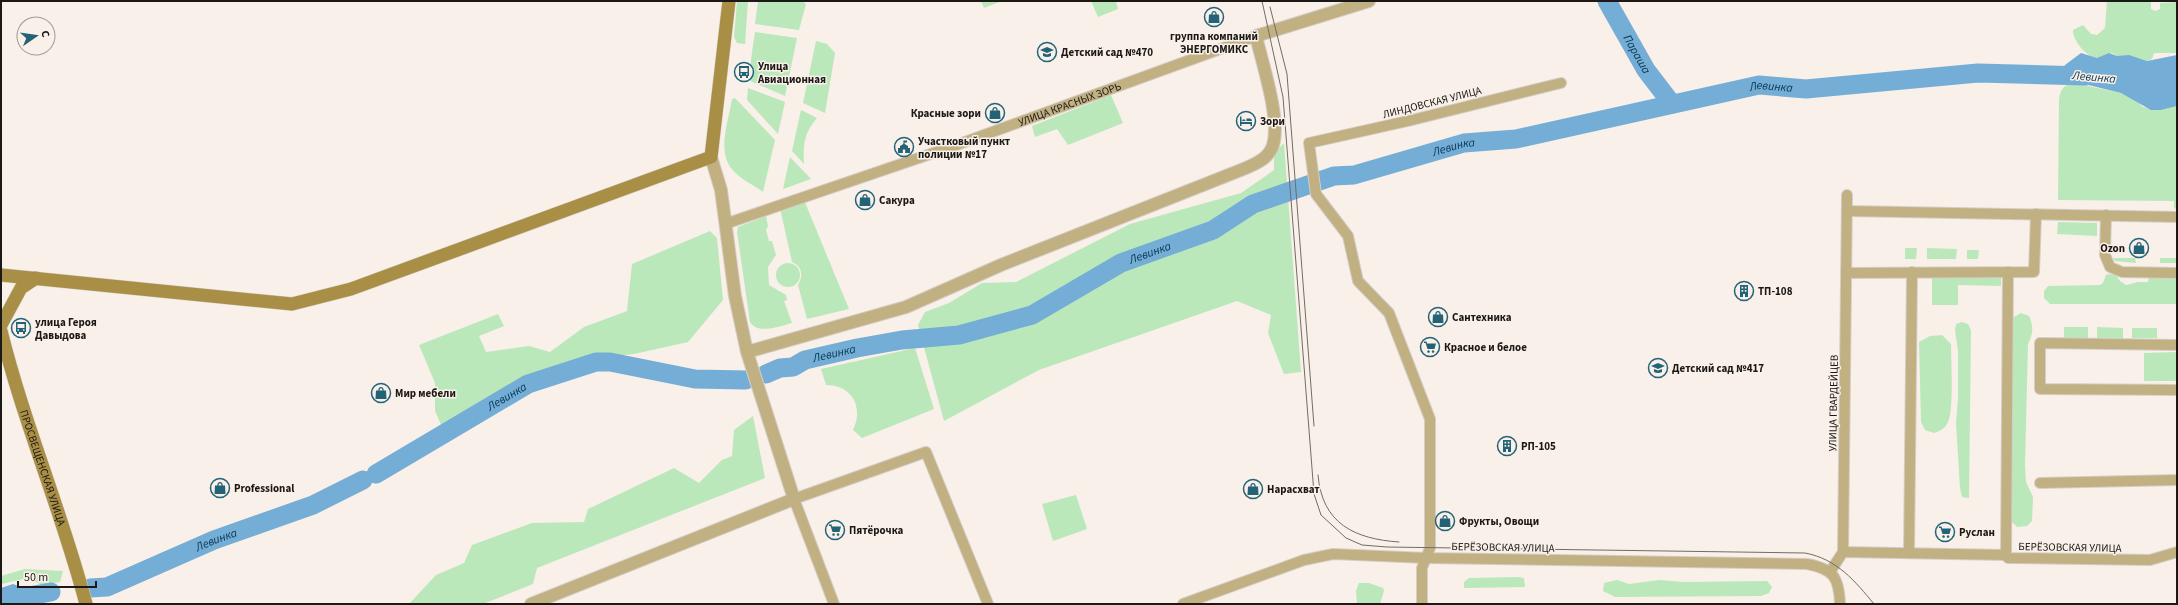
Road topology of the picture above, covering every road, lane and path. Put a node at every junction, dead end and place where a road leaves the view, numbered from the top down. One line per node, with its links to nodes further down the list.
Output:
1 (729, 1): 5 (main road)
2 (1369, 1): 3 (street, УЛИЦА КРАСНЫХ ЗОРЬ)
3 (1256, 36): 11 (street, УЛИЦА КРАСНЫХ ЗОРЬ); 21 (street)
4 (1561, 83): 30 (street, ЛИНДОВСКАЯ УЛИЦА)
5 (712, 157): 11 (street); 17 (main road)
6 (1847, 195): 7 (street, УЛИЦА ГВАРДЕЙЦЕВ)
7 (1847, 211): 8 (street); 14 (street, УЛИЦА ГВАРДЕЙЦЕВ)
8 (2036, 214): 9 (street); 13 (street)
9 (2106, 215): 10 (street); 15 (street)
10 (2177, 217)
11 (725, 224): 21 (street)
12 (1912, 272): 13 (street); 14 (street); 28 (street)
13 (2008, 272): 29 (street)
14 (1846, 273): 26 (street, УЛИЦА ГВАРДЕЙЦЕВ)
15 (2177, 273)
16 (1, 275): 17 (main road)
17 (36, 278): 18 (main road)
18 (1, 325)
19 (1, 331): 32 (main road, ПРОСВЕЩЕНСКАЯ УЛИЦА)
20 (2177, 345): 22 (street)
21 (748, 352): 25 (street)
22 (2177, 390)
23 (2177, 480): 24 (street)
24 (2040, 483)
25 (794, 500): 33 (street); 34 (street); 35 (street)
26 (1843, 552): 28 (street, БЕРЁЗОВСКАЯ УЛИЦА); 31 (street)
27 (2177, 552): 29 (street, БЕРЁЗОВСКАЯ УЛИЦА)
28 (1909, 553): 29 (street, БЕРЁЗОВСКАЯ УЛИЦА)
29 (2006, 555)
30 (1426, 558): 31 (street, БЕРЁЗОВСКАЯ УЛИЦА); 36 (street, БЕРЁЗОВСКАЯ УЛИЦА); 37 (street)
31 (1830, 572): 38 (street)
32 (86, 604)
33 (531, 604)
34 (834, 604)
35 (988, 604)
36 (1183, 604)
37 (1422, 604)
38 (1840, 604)

